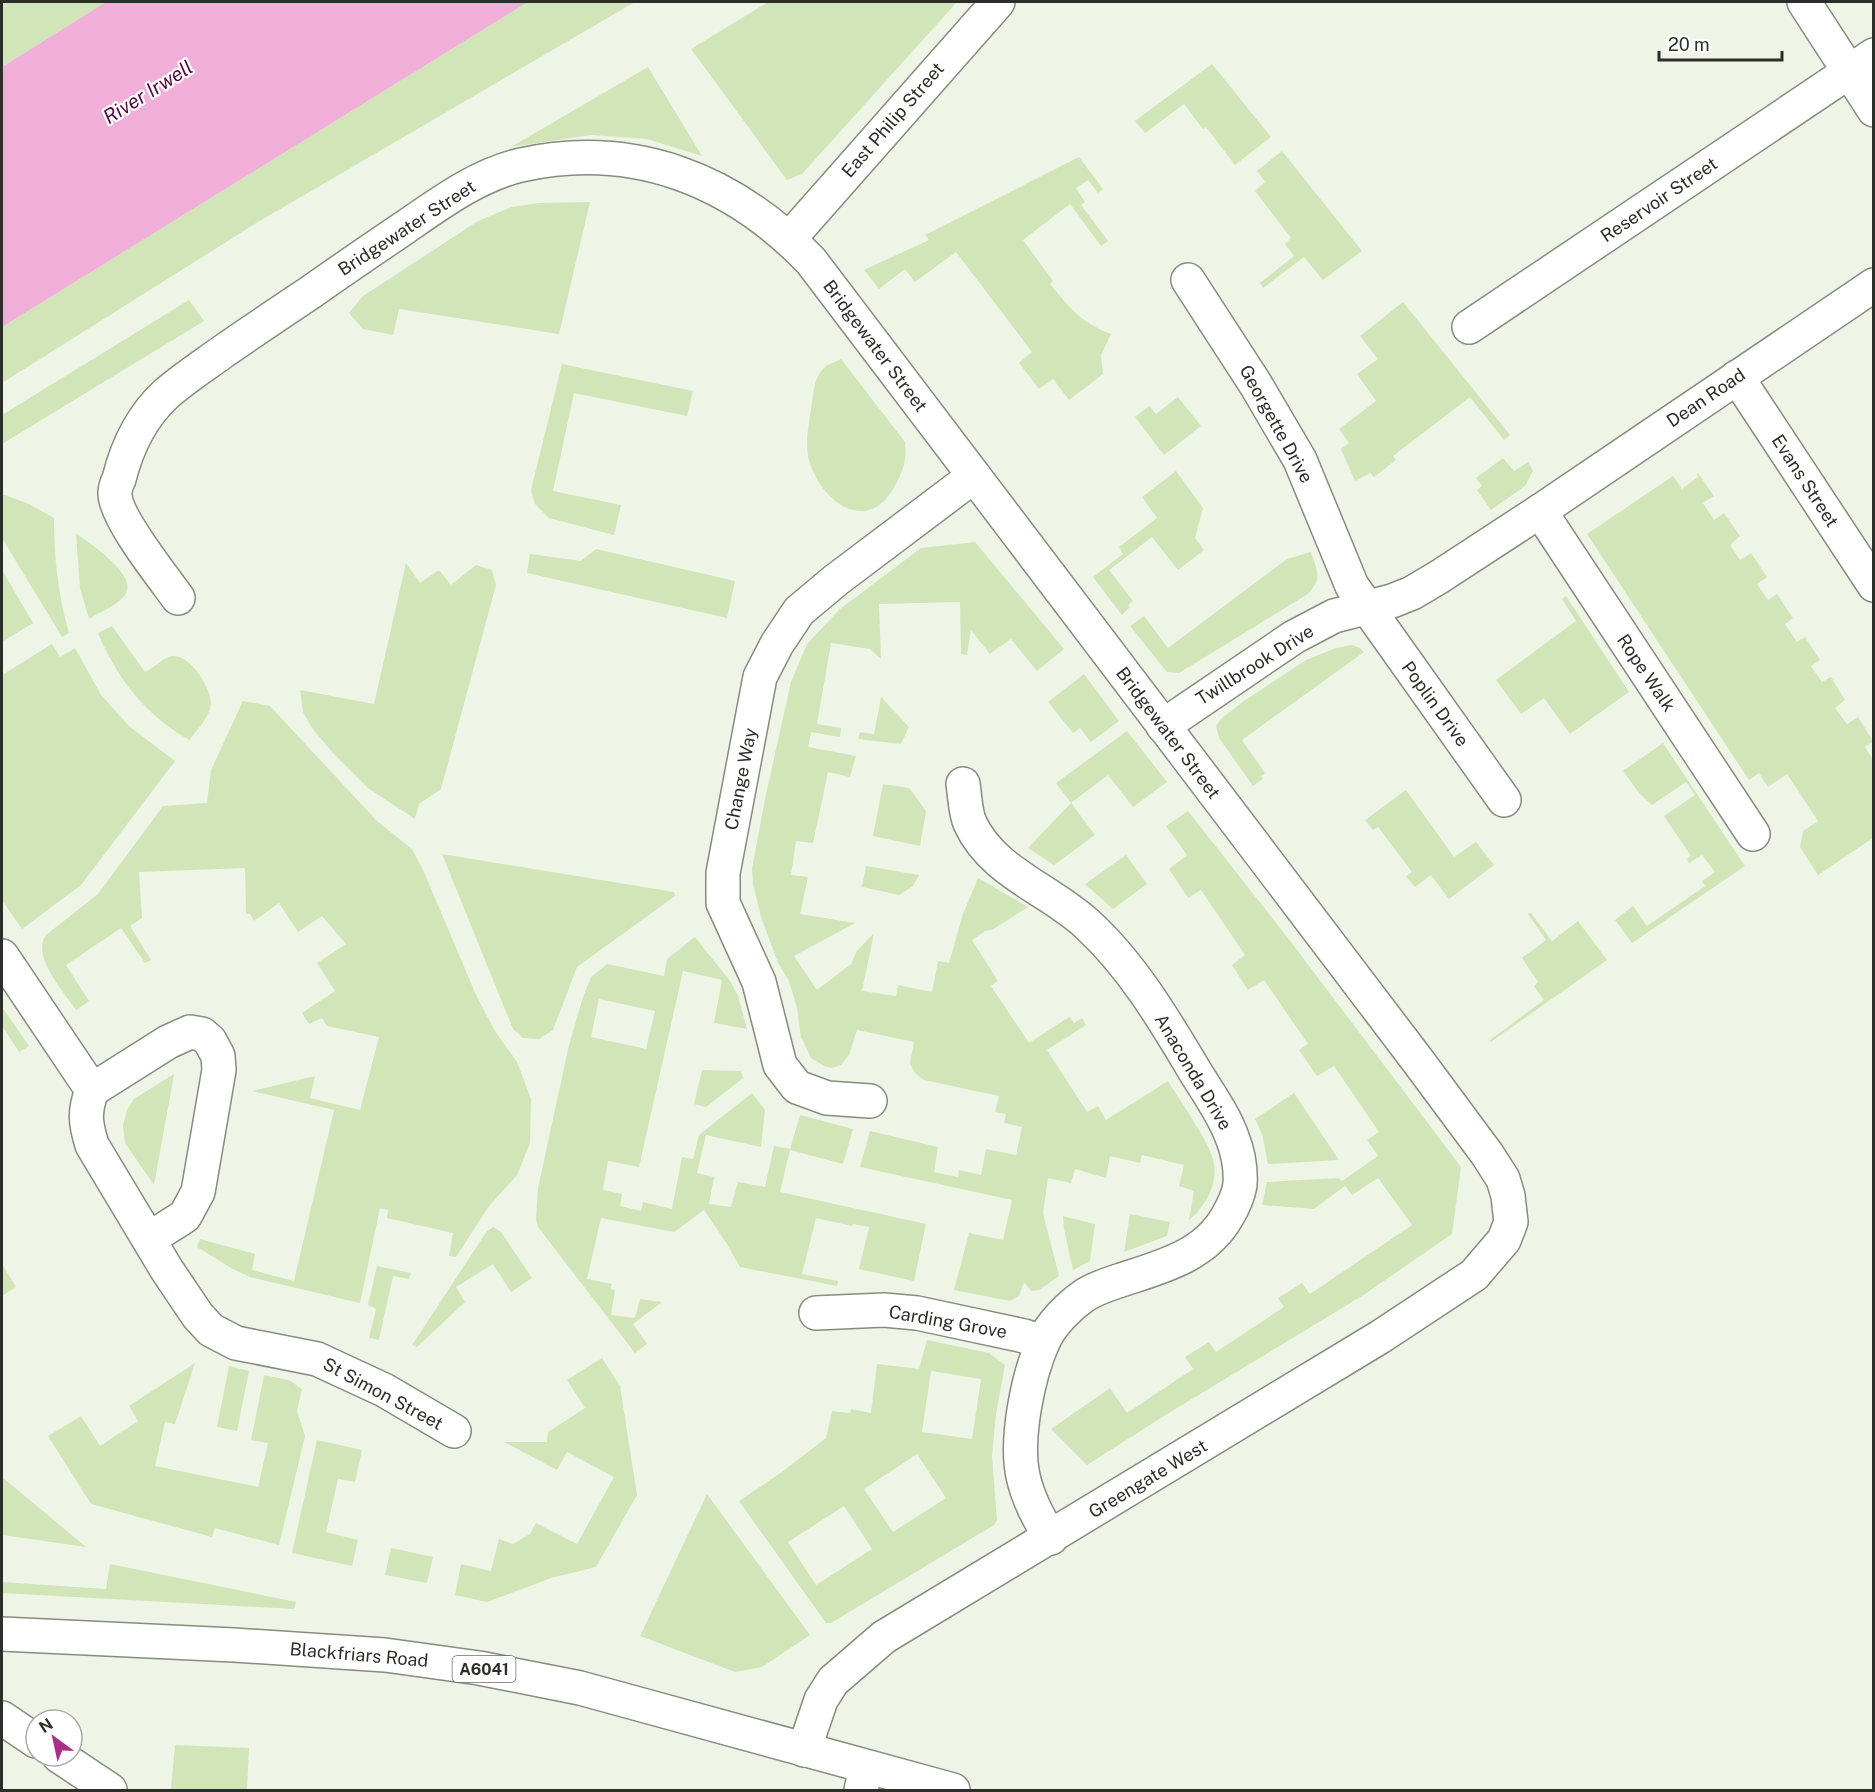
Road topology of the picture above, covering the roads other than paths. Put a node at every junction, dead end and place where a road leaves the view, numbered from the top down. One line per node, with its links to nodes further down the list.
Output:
1 (998, 2): 5 (street, East Philip Street)
2 (1804, 2): 3 (street)
3 (1861, 63): 4 (street); 8 (street, Reservoir Street)
4 (1874, 110)
5 (789, 239): 10 (street, Bridgewater Street); 13 (street, Bridgewater Street)
6 (1188, 280): 14 (street, Georgette Drive)
7 (1874, 285): 9 (street, Dean Road)
8 (1469, 327)
9 (1737, 377): 11 (street, Dean Road); 12 (street, Evans Street)
10 (974, 476): 15 (street, Bridgewater Street); 21 (street, Change Way)
11 (1540, 511): 14 (street, Twillbrook Drive); 18 (street, Rope Walk)
12 (1874, 585)
13 (178, 598)
14 (1366, 608): 15 (street, Twillbrook Drive); 17 (street, Poplin Drive)
15 (1163, 726): 22 (street, Bridgewater Street)
16 (963, 784): 25 (street, Anaconda Drive)
17 (1504, 800)
18 (1753, 834)
19 (2, 956): 20 (street)
20 (92, 1090): 23 (street, St Simon Street); 23 (street)
21 (870, 1101)
22 (1511, 1222): 27 (street, Greengate West)
23 (149, 1239): 26 (street, St Simon Street)
24 (816, 1313): 25 (street, Carding Grove)
25 (1043, 1342): 27 (street, Anaconda Drive)
26 (454, 1431)
27 (1051, 1538): 31 (street, Greengate West)
28 (2, 1634): 31 (street, Blackfriars Road / A6041)
29 (2, 1718): 30 (street)
30 (24, 1733)
31 (804, 1750): 33 (street, Blackfriars Road / A6041)
32 (76, 1768): 34 (street)
33 (863, 1779): 35 (street, Blackfriars Road / A6041)
34 (110, 1791)
35 (953, 1791)

